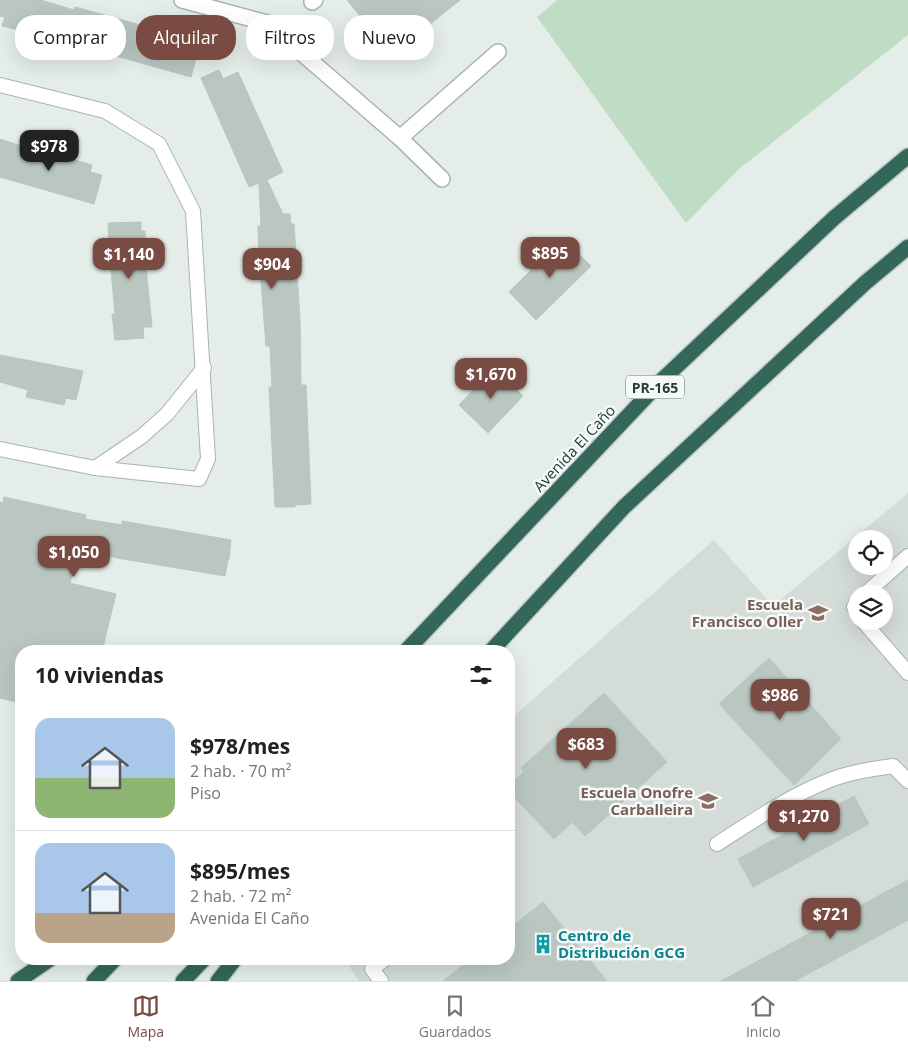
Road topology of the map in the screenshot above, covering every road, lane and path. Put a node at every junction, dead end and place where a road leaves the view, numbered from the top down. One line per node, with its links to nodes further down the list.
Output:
1 (182, 0): 4 (street)
2 (498, 52): 4 (street)
3 (0, 85): 8 (lane)
4 (400, 138): 6 (street)
5 (908, 156): 14 (highway, Avenida El Caño / PR-165)
6 (442, 179)
7 (908, 247): 17 (highway)
8 (204, 368): 10 (lane); 10 (lane)
9 (0, 449): 10 (lane)
10 (95, 468)
11 (908, 556): 12 (lane)
12 (875, 585)
13 (871, 630): 18 (lane)
14 (420, 636): 15 (highway); 16 (highway, Avenida El Caño / PR-165)
15 (408, 645)
16 (412, 645)
17 (496, 645)
18 (908, 673)
19 (908, 781): 20 (lane)
20 (717, 844)
21 (41, 965): 26 (highway)
22 (109, 965): 27 (highway)
23 (198, 965): 28 (highway)
24 (230, 965): 29 (highway)
25 (377, 965): 30 (lane)
26 (18, 981)
27 (94, 981)
28 (183, 981)
29 (218, 981)
30 (381, 981)

